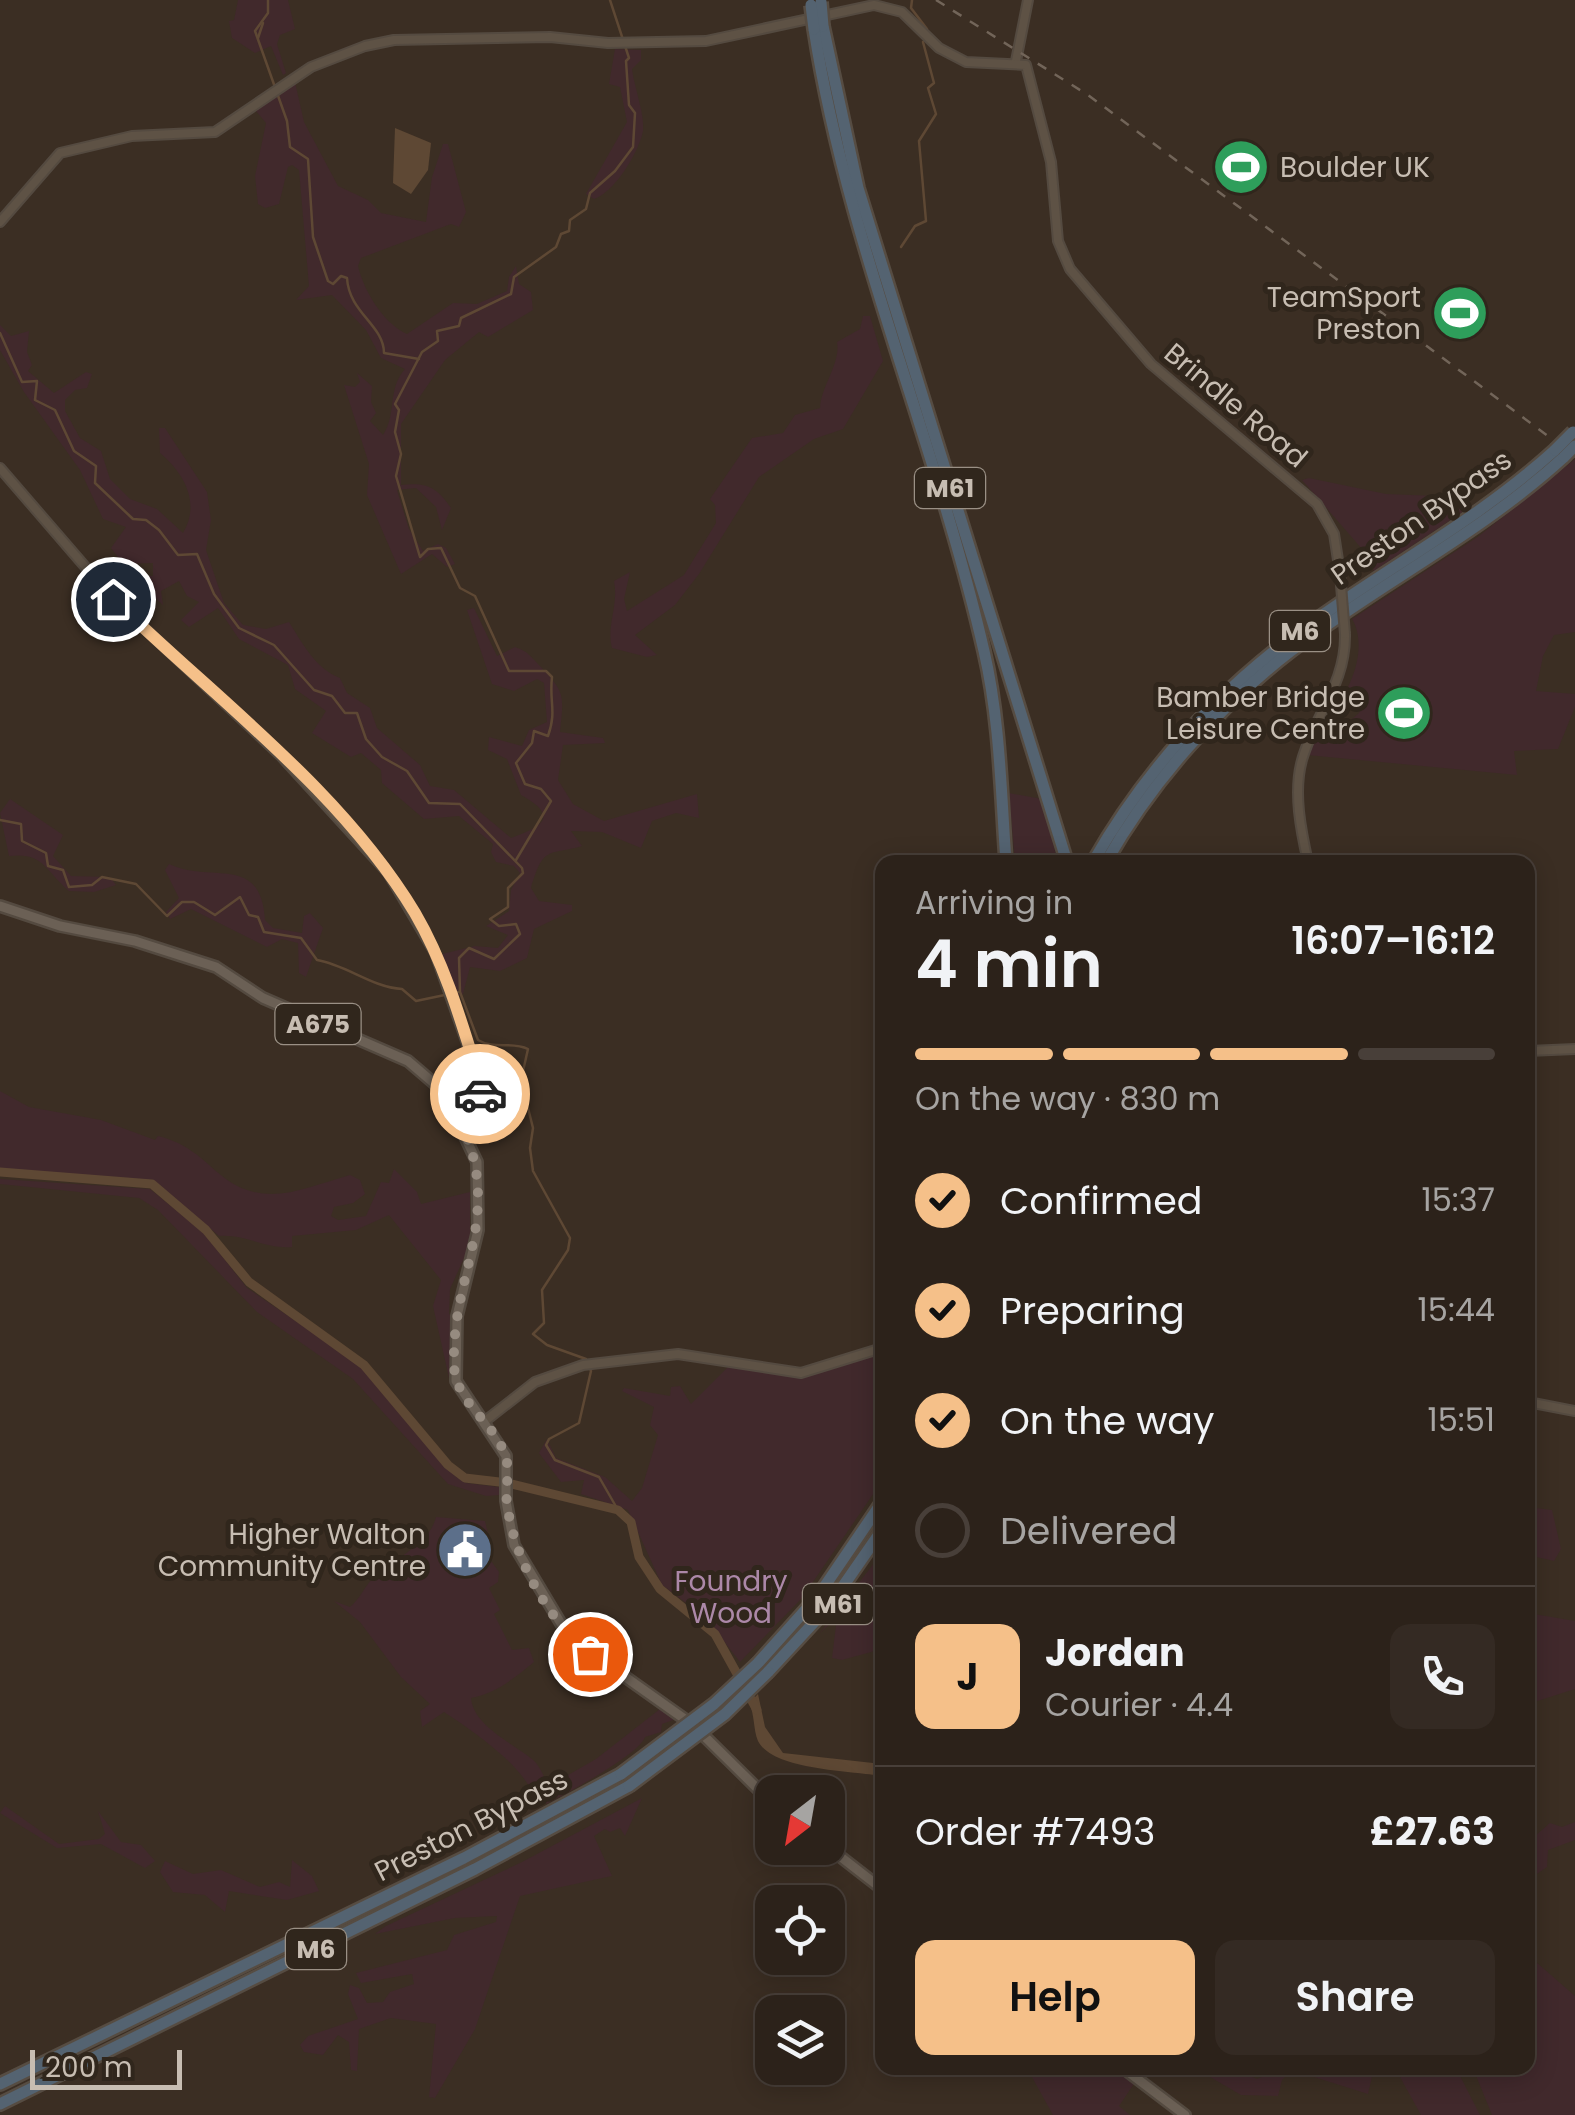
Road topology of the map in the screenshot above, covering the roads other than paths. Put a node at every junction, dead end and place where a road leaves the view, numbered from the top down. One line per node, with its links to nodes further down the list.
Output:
1 (1028, 0): 4 (street)
2 (816, 2): 3 (highway, M61, bridge)
3 (818, 28): 10 (highway, M61); 11 (highway, M61)
4 (1016, 62): 5 (street); 14 (street, Brindle Road, bridge)
5 (0, 222)
6 (1574, 431): 8 (highway, Preston Bypass / M6, bridge)
7 (1575, 446): 8 (highway, Preston Bypass / M6, bridge)
8 (1560, 453): 12 (highway, Preston Bypass / M6); 13 (highway, Preston Bypass / M6)
9 (0, 468): 18 (street)
10 (1005, 855)
11 (1065, 855)
12 (1098, 855)
13 (1111, 855)
14 (1307, 855)
15 (0, 906): 18 (main road, A675)
16 (1575, 1049): 17 (street)
17 (1535, 1051)
18 (460, 1120): 22 (main road, A675)
19 (875, 1350): 22 (street)
20 (1535, 1403): 21 (street)
21 (1575, 1411)
22 (484, 1420): 27 (main road, A675)
23 (875, 1512): 31 (highway, Preston Bypass / M6, bridge)
24 (875, 1540): 26 (highway, M6)
25 (875, 1552): 26 (highway, M61)
26 (784, 1656): 32 (highway, Preston Bypass / M6, bridge)
27 (755, 1785)
28 (845, 1860): 29 (main road)
29 (875, 1884)
30 (1133, 2075): 33 (main road)
31 (0, 2084)
32 (0, 2104)
33 (1185, 2115)

